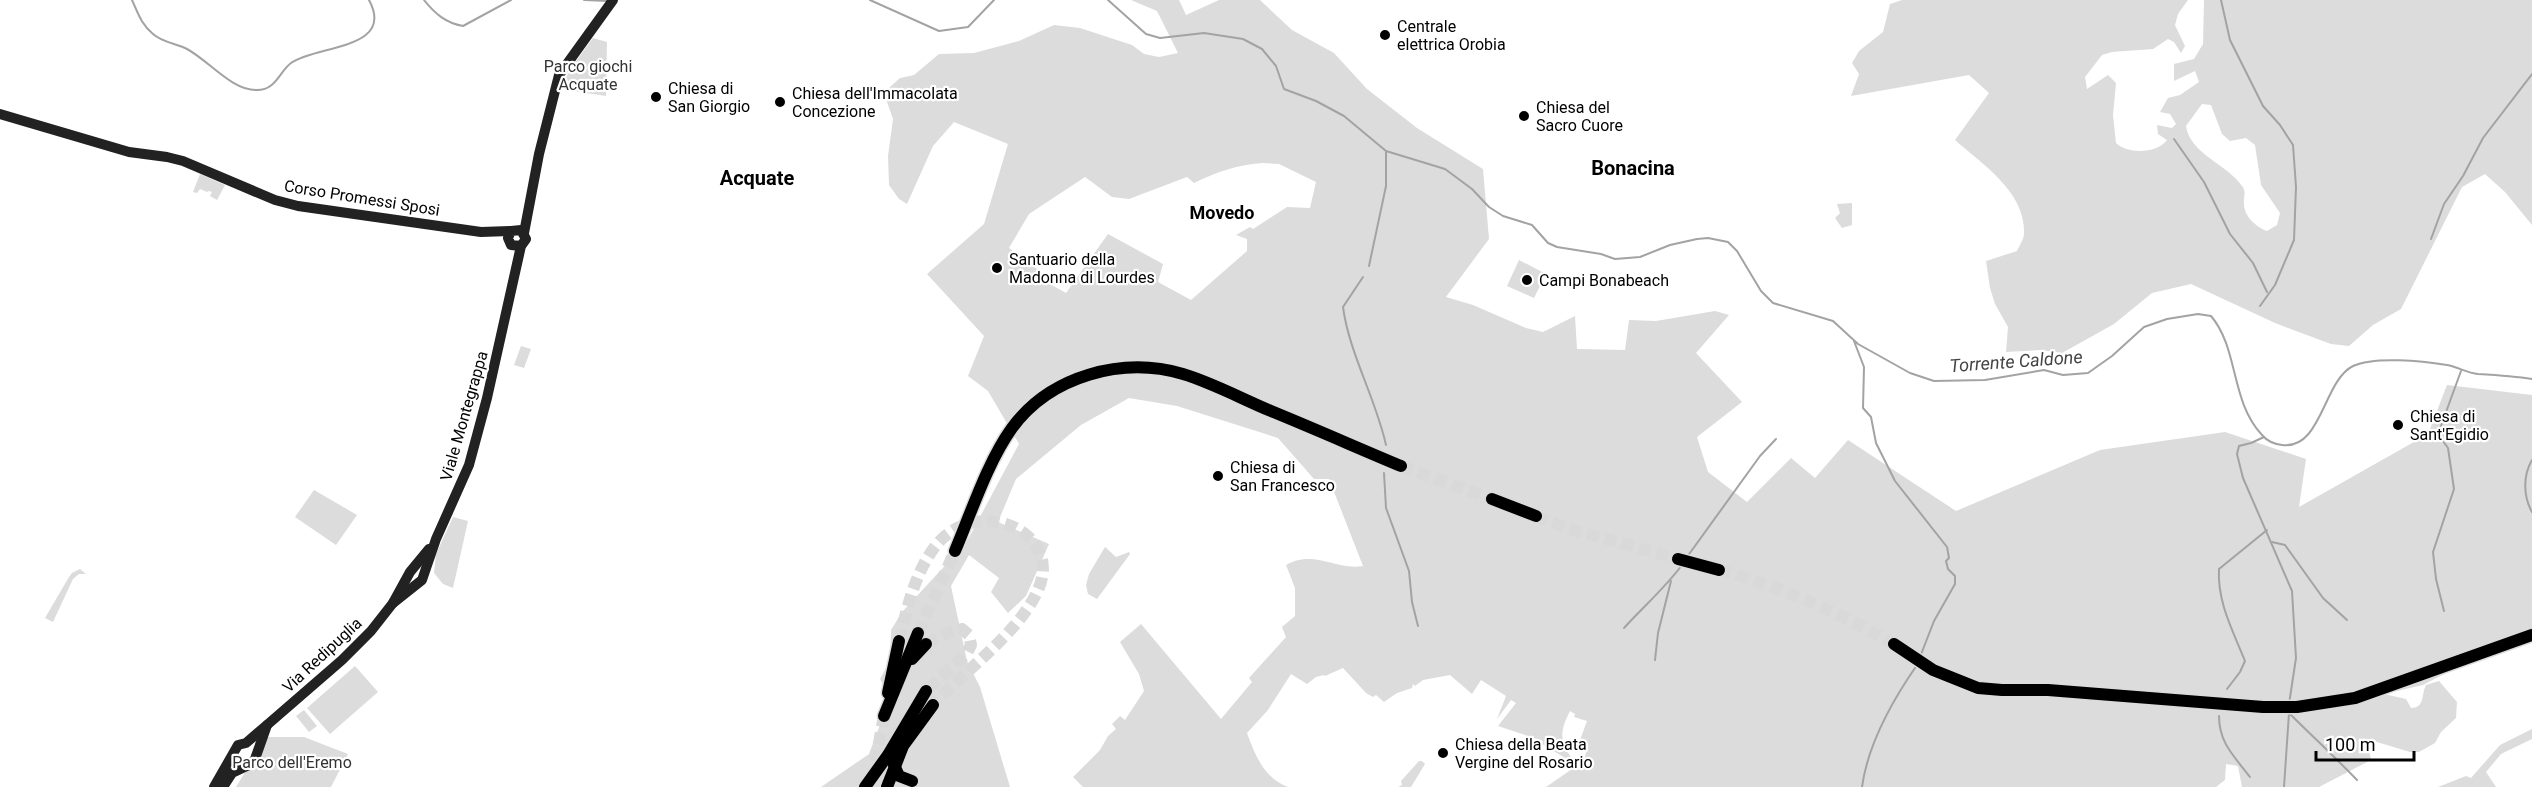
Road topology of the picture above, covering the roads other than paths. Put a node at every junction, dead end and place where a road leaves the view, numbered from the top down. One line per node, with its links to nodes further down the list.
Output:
1 (611, 2): 3 (main road)
2 (0, 114): 4 (main road, Corso Promessi Sposi)
3 (516, 231): 4 (main road, Corso Promessi Sposi); 5 (main road); 5 (main road)
4 (481, 232): 5 (main road, Corso Promessi Sposi)
5 (516, 245): 12 (main road, Viale Montegrappa)
6 (1401, 466): 9 (highway)
7 (1492, 500): 8 (highway)
8 (1536, 516)
9 (955, 551)
10 (1678, 559): 11 (highway)
11 (1719, 570)
12 (415, 576): 21 (main road, Via Redipuglia)
13 (918, 633): 18 (highway)
14 (2532, 635): 17 (highway)
15 (899, 641): 18 (highway)
16 (926, 644): 18 (highway)
17 (1894, 644)
18 (894, 688)
19 (926, 691): 25 (highway)
20 (933, 705): 25 (highway)
21 (267, 725): 22 (main road, Via Redipuglia); 23 (main road, Via Redipuglia)
22 (246, 743): 23 (main road); 24 (main road)
23 (256, 754): 26 (main road)
24 (234, 755): 26 (main road); 28 (main road)
25 (891, 760): 27 (highway); 30 (highway); 31 (highway)
26 (246, 765): 29 (main road)
27 (912, 781)
28 (214, 787)
29 (223, 787)
30 (865, 787)
31 (886, 787)

